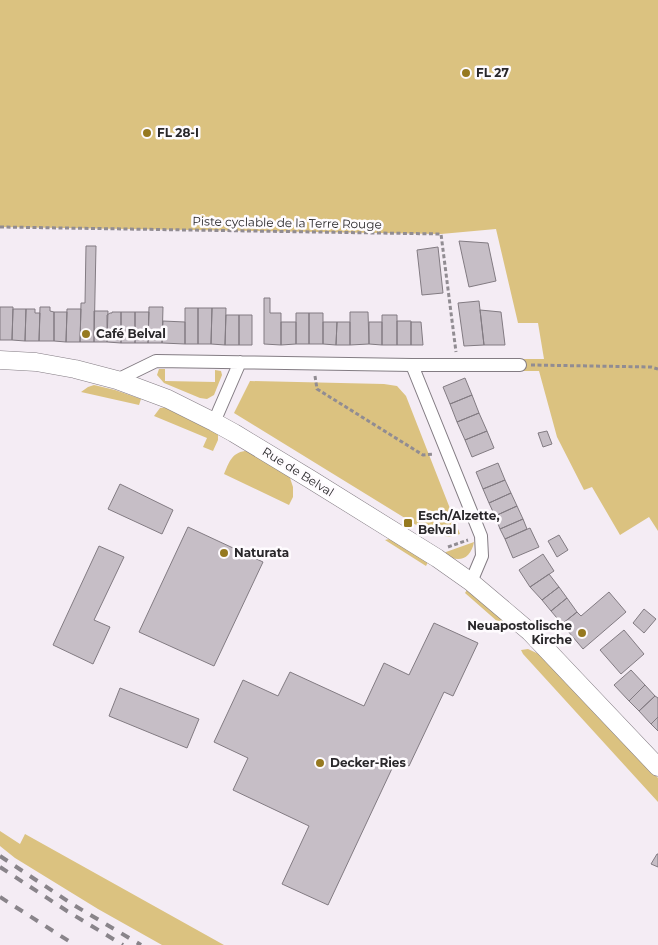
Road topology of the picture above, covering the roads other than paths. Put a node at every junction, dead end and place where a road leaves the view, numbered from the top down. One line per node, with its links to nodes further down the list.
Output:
1 (0, 360): 5 (main road, Rue de Belval)
2 (240, 362): 3 (street); 5 (street); 6 (street)
3 (412, 365): 4 (street); 7 (street)
4 (520, 365)
5 (117, 380): 6 (main road, Rue de Belval)
6 (214, 422): 7 (main road, Rue de Belval)
7 (471, 582): 8 (main road, Rue de Belval)
8 (658, 766)

